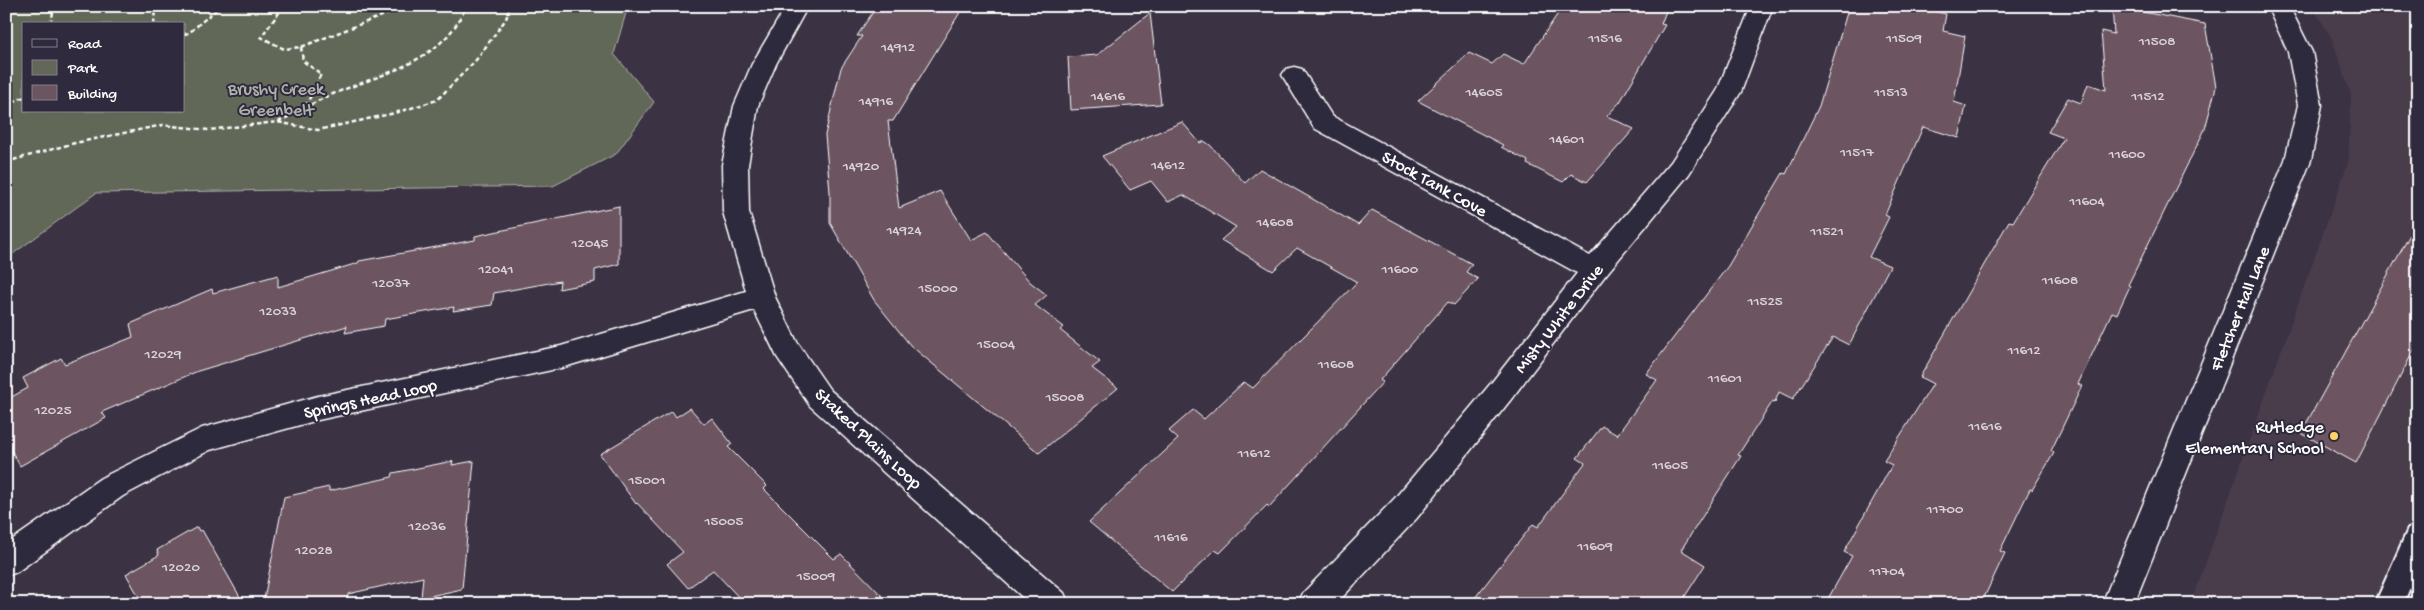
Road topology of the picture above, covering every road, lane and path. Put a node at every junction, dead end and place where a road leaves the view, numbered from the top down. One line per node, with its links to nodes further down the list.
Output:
1 (54, 6): 11 (path)
2 (155, 6): 12 (path)
3 (220, 6): 13 (path)
4 (284, 6): 14 (path)
5 (395, 6): 14 (path)
6 (466, 6): 18 (path)
7 (510, 6): 19 (path)
8 (797, 6): 22 (street, Staked Plains Loop)
9 (1762, 6): 21 (street, Misty White Drive)
10 (2278, 6): 27 (street, Fletcher Hall Lane)
11 (50, 22)
12 (154, 22)
13 (185, 34)
14 (302, 48): 18 (path)
15 (1294, 75): 21 (street, Stock Tank Cove)
16 (22, 98): 17 (path)
17 (6, 105)
18 (305, 109): 19 (path)
19 (278, 122): 20 (path)
20 (6, 162)
21 (1594, 270): 26 (street, Misty White Drive)
22 (760, 297): 24 (street, Springs Head Loop); 25 (street, Staked Plains Loop)
23 (2418, 537): 28 (lane)
24 (6, 562)
25 (1053, 604)
26 (1314, 604)
27 (2118, 604)
28 (2389, 604)

